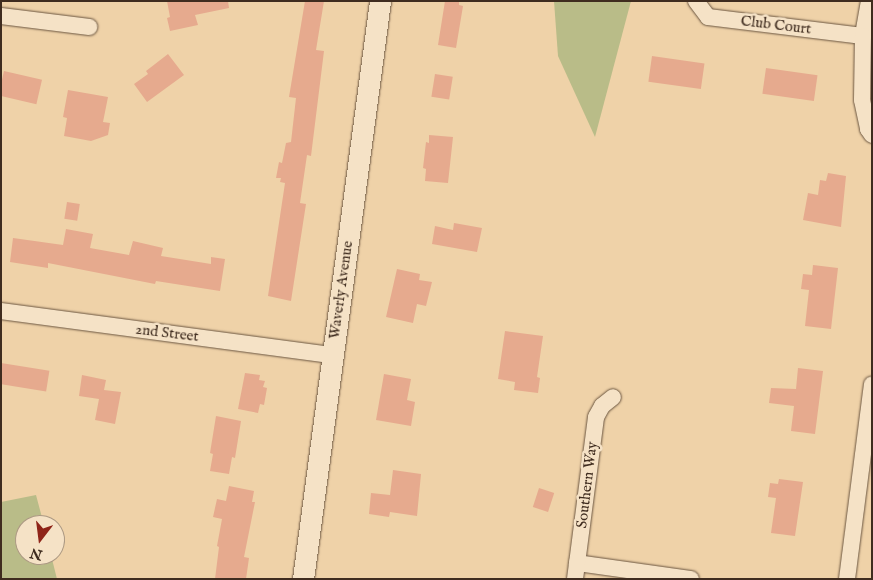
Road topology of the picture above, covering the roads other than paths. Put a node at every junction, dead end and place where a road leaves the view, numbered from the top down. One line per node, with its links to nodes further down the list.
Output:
1 (380, 1): 9 (street, Waverly Avenue)
2 (696, 1): 6 (street, Club Court)
3 (869, 1): 6 (street)
4 (1, 16): 5 (street)
5 (89, 27)
6 (863, 36): 7 (street)
7 (872, 135)
8 (1, 310): 9 (street, 2nd Street)
9 (332, 355): 13 (street, Waverly Avenue)
10 (872, 385): 15 (street)
11 (613, 397): 12 (street, Southern Way)
12 (576, 571): 14 (street)
13 (302, 579)
14 (691, 579)
15 (847, 579)

